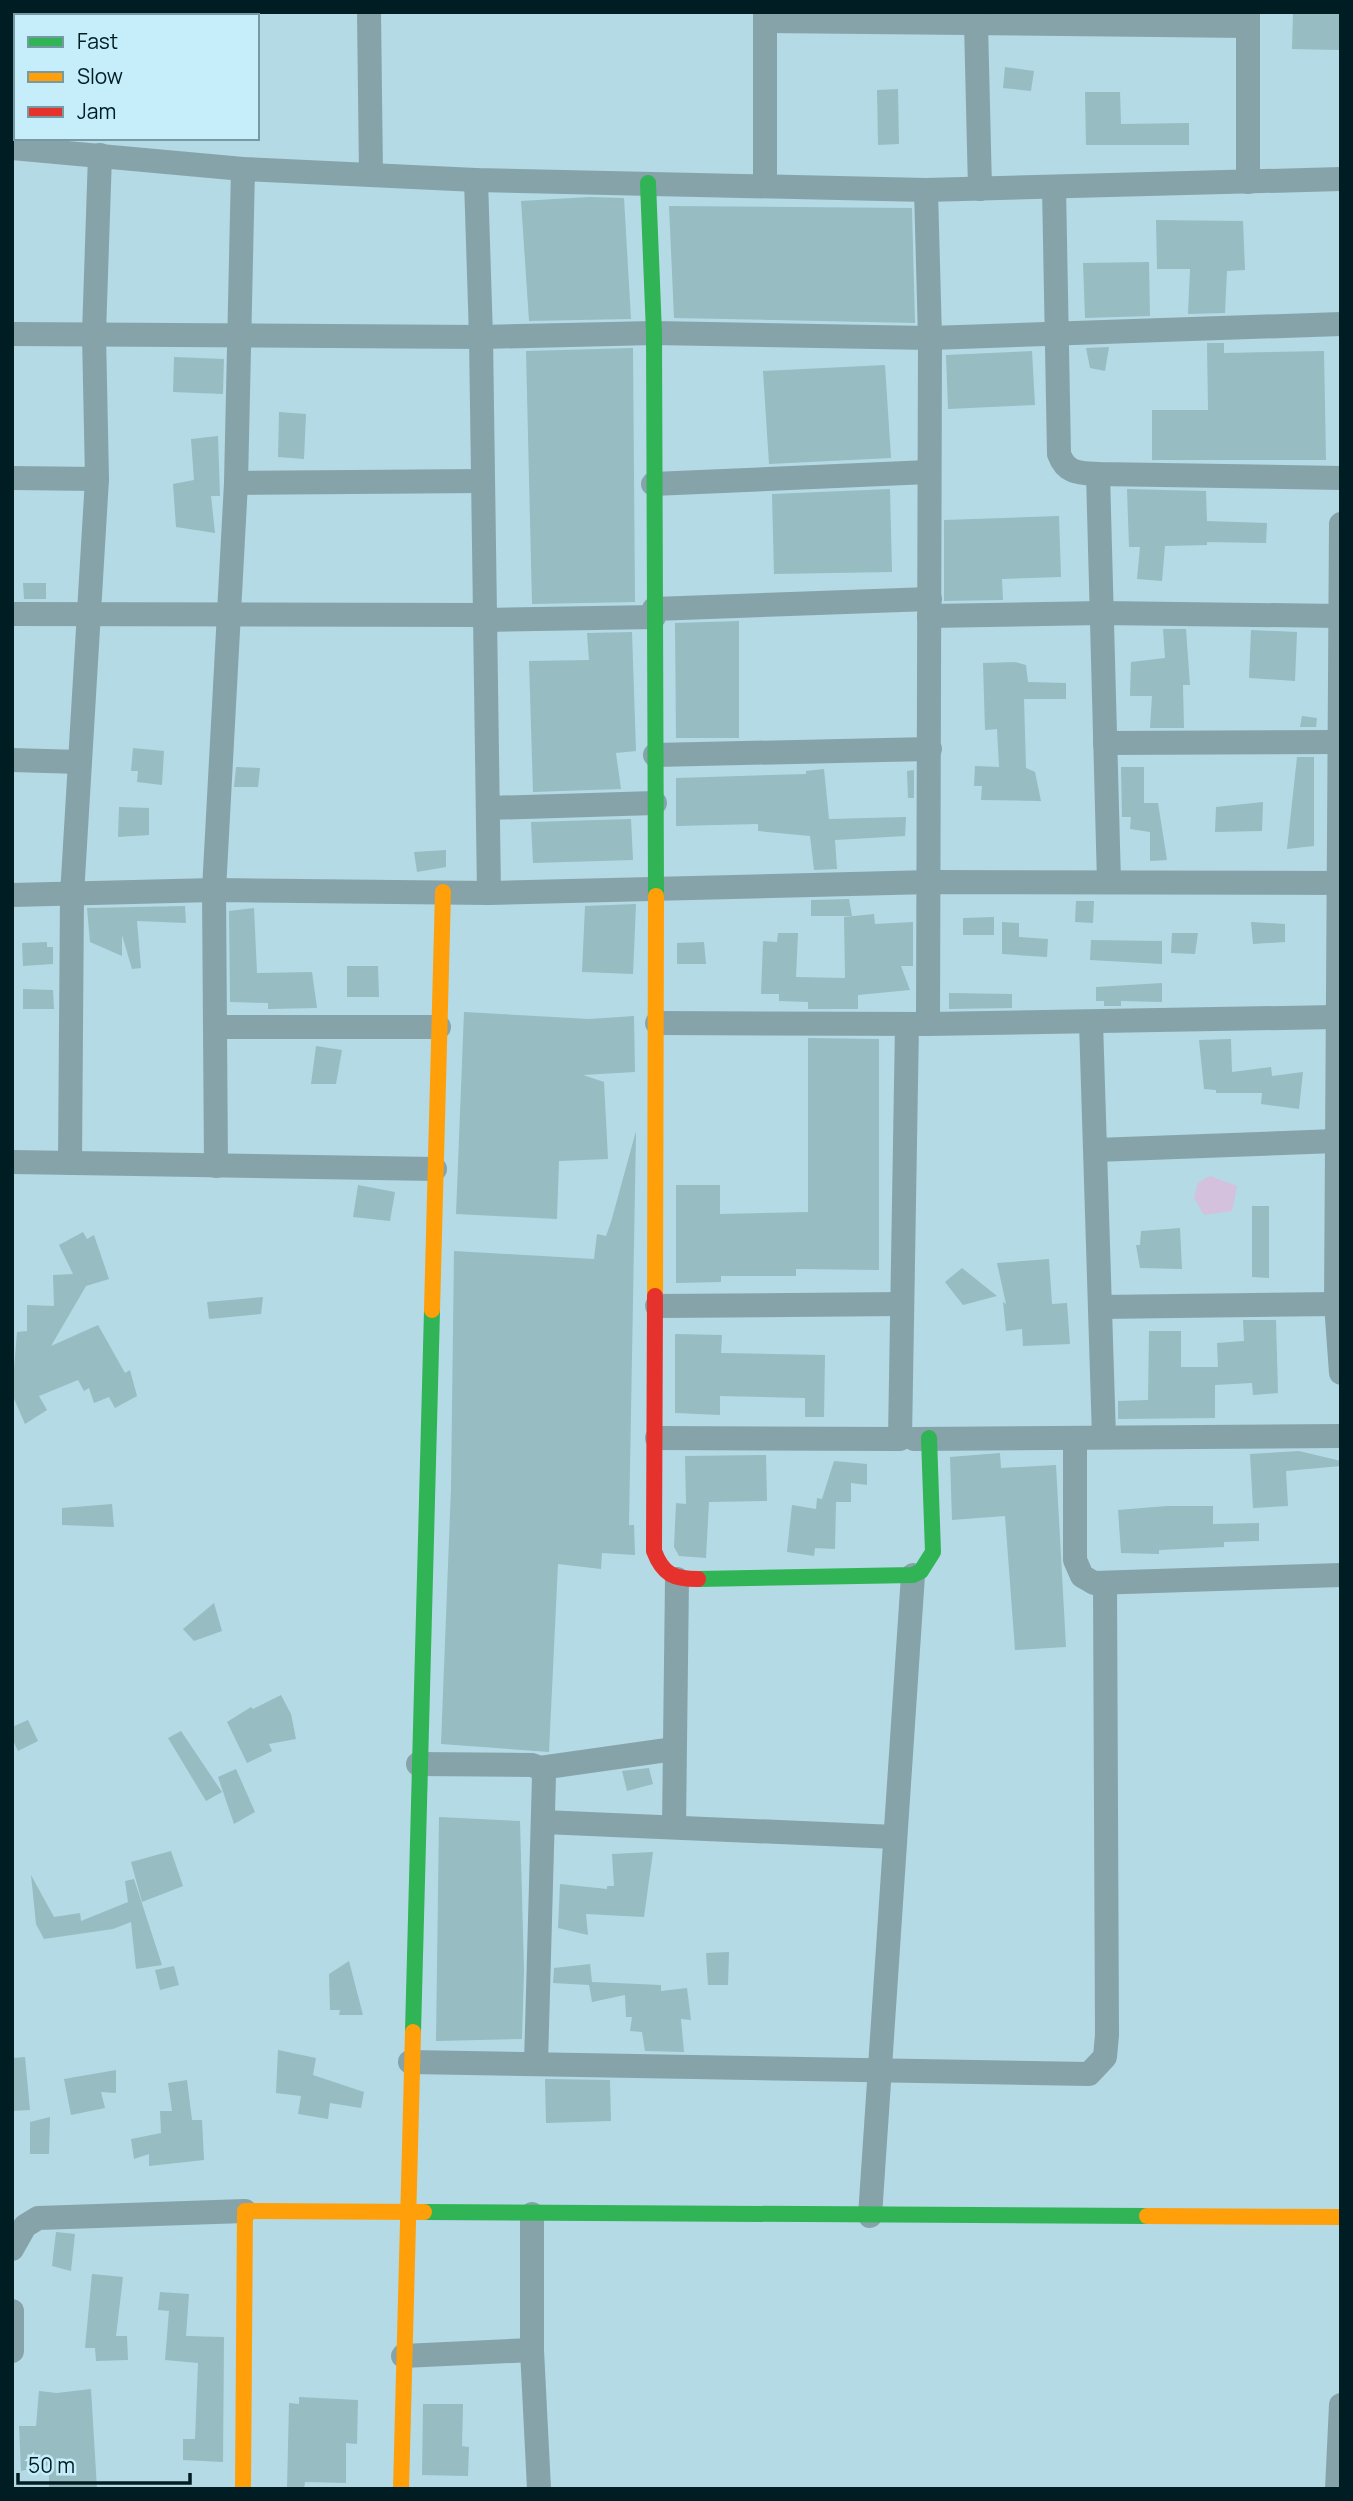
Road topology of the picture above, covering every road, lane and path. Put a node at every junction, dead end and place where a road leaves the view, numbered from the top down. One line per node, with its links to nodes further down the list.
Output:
1 (369, 12): 11 (street)
2 (765, 16): 3 (street); 16 (street)
3 (903, 17): 6 (street)
4 (1108, 18): 5 (street); 6 (street)
5 (1248, 19): 14 (street)
6 (976, 23): 18 (street)
7 (67, 145): 8 (street); 9 (street)
8 (12, 148)
9 (100, 155): 10 (street); 23 (street)
10 (243, 169): 11 (street); 25 (street)
11 (371, 175): 13 (street)
12 (1341, 179): 14 (street)
13 (475, 180): 15 (street); 26 (street)
14 (1248, 182): 17 (street)
15 (648, 183): 16 (street); 21 (street)
16 (765, 186): 19 (street)
17 (1054, 187): 18 (street); 24 (street)
18 (980, 189): 19 (street)
19 (926, 190): 27 (street)
20 (1341, 324): 24 (street)
21 (654, 332): 26 (street); 27 (street); 35 (street)
22 (12, 334): 23 (street)
23 (94, 334): 25 (street); 32 (street)
24 (1057, 334): 27 (street); 29 (street)
25 (239, 335): 26 (street); 34 (street)
26 (481, 337): 33 (street)
27 (930, 338): 28 (street)
28 (929, 472): 35 (street); 37 (street)
29 (1098, 474): 31 (street); 39 (street)
30 (12, 478): 32 (street)
31 (1341, 478)
32 (97, 479): 41 (street)
33 (482, 481): 34 (street); 44 (street)
34 (236, 483): 42 (street)
35 (653, 484): 38 (street)
36 (1341, 524): 43 (street)
37 (930, 608): 38 (street); 39 (street); 47 (street)
38 (654, 613): 44 (street); 48 (street)
39 (1102, 613): 43 (street); 46 (street)
40 (12, 614): 41 (street)
41 (90, 614): 42 (street); 50 (street)
42 (230, 614): 44 (street); 56 (street)
43 (1340, 617): 45 (street)
44 (484, 618): 52 (street)
45 (1338, 741): 46 (street); 55 (street)
46 (1105, 743): 54 (street)
47 (930, 749): 48 (street); 53 (street)
48 (655, 755): 51 (street)
49 (12, 760): 50 (street)
50 (79, 762): 61 (street)
51 (655, 803): 52 (street); 57 (street)
52 (488, 808): 59 (street)
53 (931, 882): 54 (street); 57 (street); 65 (street)
54 (1109, 883): 55 (street)
55 (1339, 884): 62 (street)
56 (214, 890): 58 (street); 61 (street); 66 (street)
57 (656, 890): 59 (street); 64 (street)
58 (443, 892): 59 (street); 67 (street)
59 (489, 893)
60 (12, 895): 61 (street)
61 (72, 895): 71 (street)
62 (1336, 1017): 63 (street); 68 (street)
63 (1091, 1022): 65 (street); 69 (street)
64 (657, 1023): 65 (street); 76 (street)
65 (918, 1024): 74 (street)
66 (215, 1027): 67 (street); 72 (street)
67 (439, 1027): 73 (street)
68 (1336, 1141): 69 (street); 75 (street)
69 (1096, 1150): 77 (street)
70 (12, 1162): 71 (street)
71 (70, 1163): 72 (street)
72 (216, 1166): 73 (street)
73 (435, 1169): 90 (street)
74 (902, 1304): 76 (street); 84 (street)
75 (1336, 1304): 77 (street); 78 (street)
76 (657, 1306): 81 (street)
77 (1100, 1307): 80 (street)
78 (1341, 1373)
79 (1341, 1436): 80 (street)
80 (1104, 1437): 83 (street)
81 (657, 1438): 84 (street); 87 (street)
82 (929, 1438): 83 (street); 84 (street); 85 (street)
83 (1075, 1438): 88 (street)
84 (900, 1439)
85 (913, 1575): 87 (street); 94 (street)
86 (1341, 1575): 88 (street)
87 (677, 1579): 89 (street)
88 (1105, 1584): 97 (street)
89 (674, 1749): 91 (street); 93 (street)
90 (418, 1763): 91 (street); 95 (street)
91 (540, 1768): 92 (street)
92 (542, 1822): 93 (street); 96 (street)
93 (674, 1827): 94 (street)
94 (895, 1837): 97 (street)
95 (410, 2062): 96 (street); 99 (street)
96 (536, 2064): 97 (street)
97 (879, 2070): 101 (street)
98 (245, 2211): 99 (street); 103 (street); 109 (street)
99 (406, 2213): 100 (street); 107 (street)
100 (532, 2214): 101 (street); 105 (street)
101 (870, 2216): 102 (street)
102 (1341, 2217)
103 (12, 2249)
104 (12, 2311): 106 (street)
105 (532, 2350): 107 (street); 111 (street)
106 (12, 2351)
107 (403, 2356): 110 (street)
108 (1341, 2405): 112 (street)
109 (243, 2489)
110 (401, 2489)
111 (539, 2489)
112 (1337, 2489)

